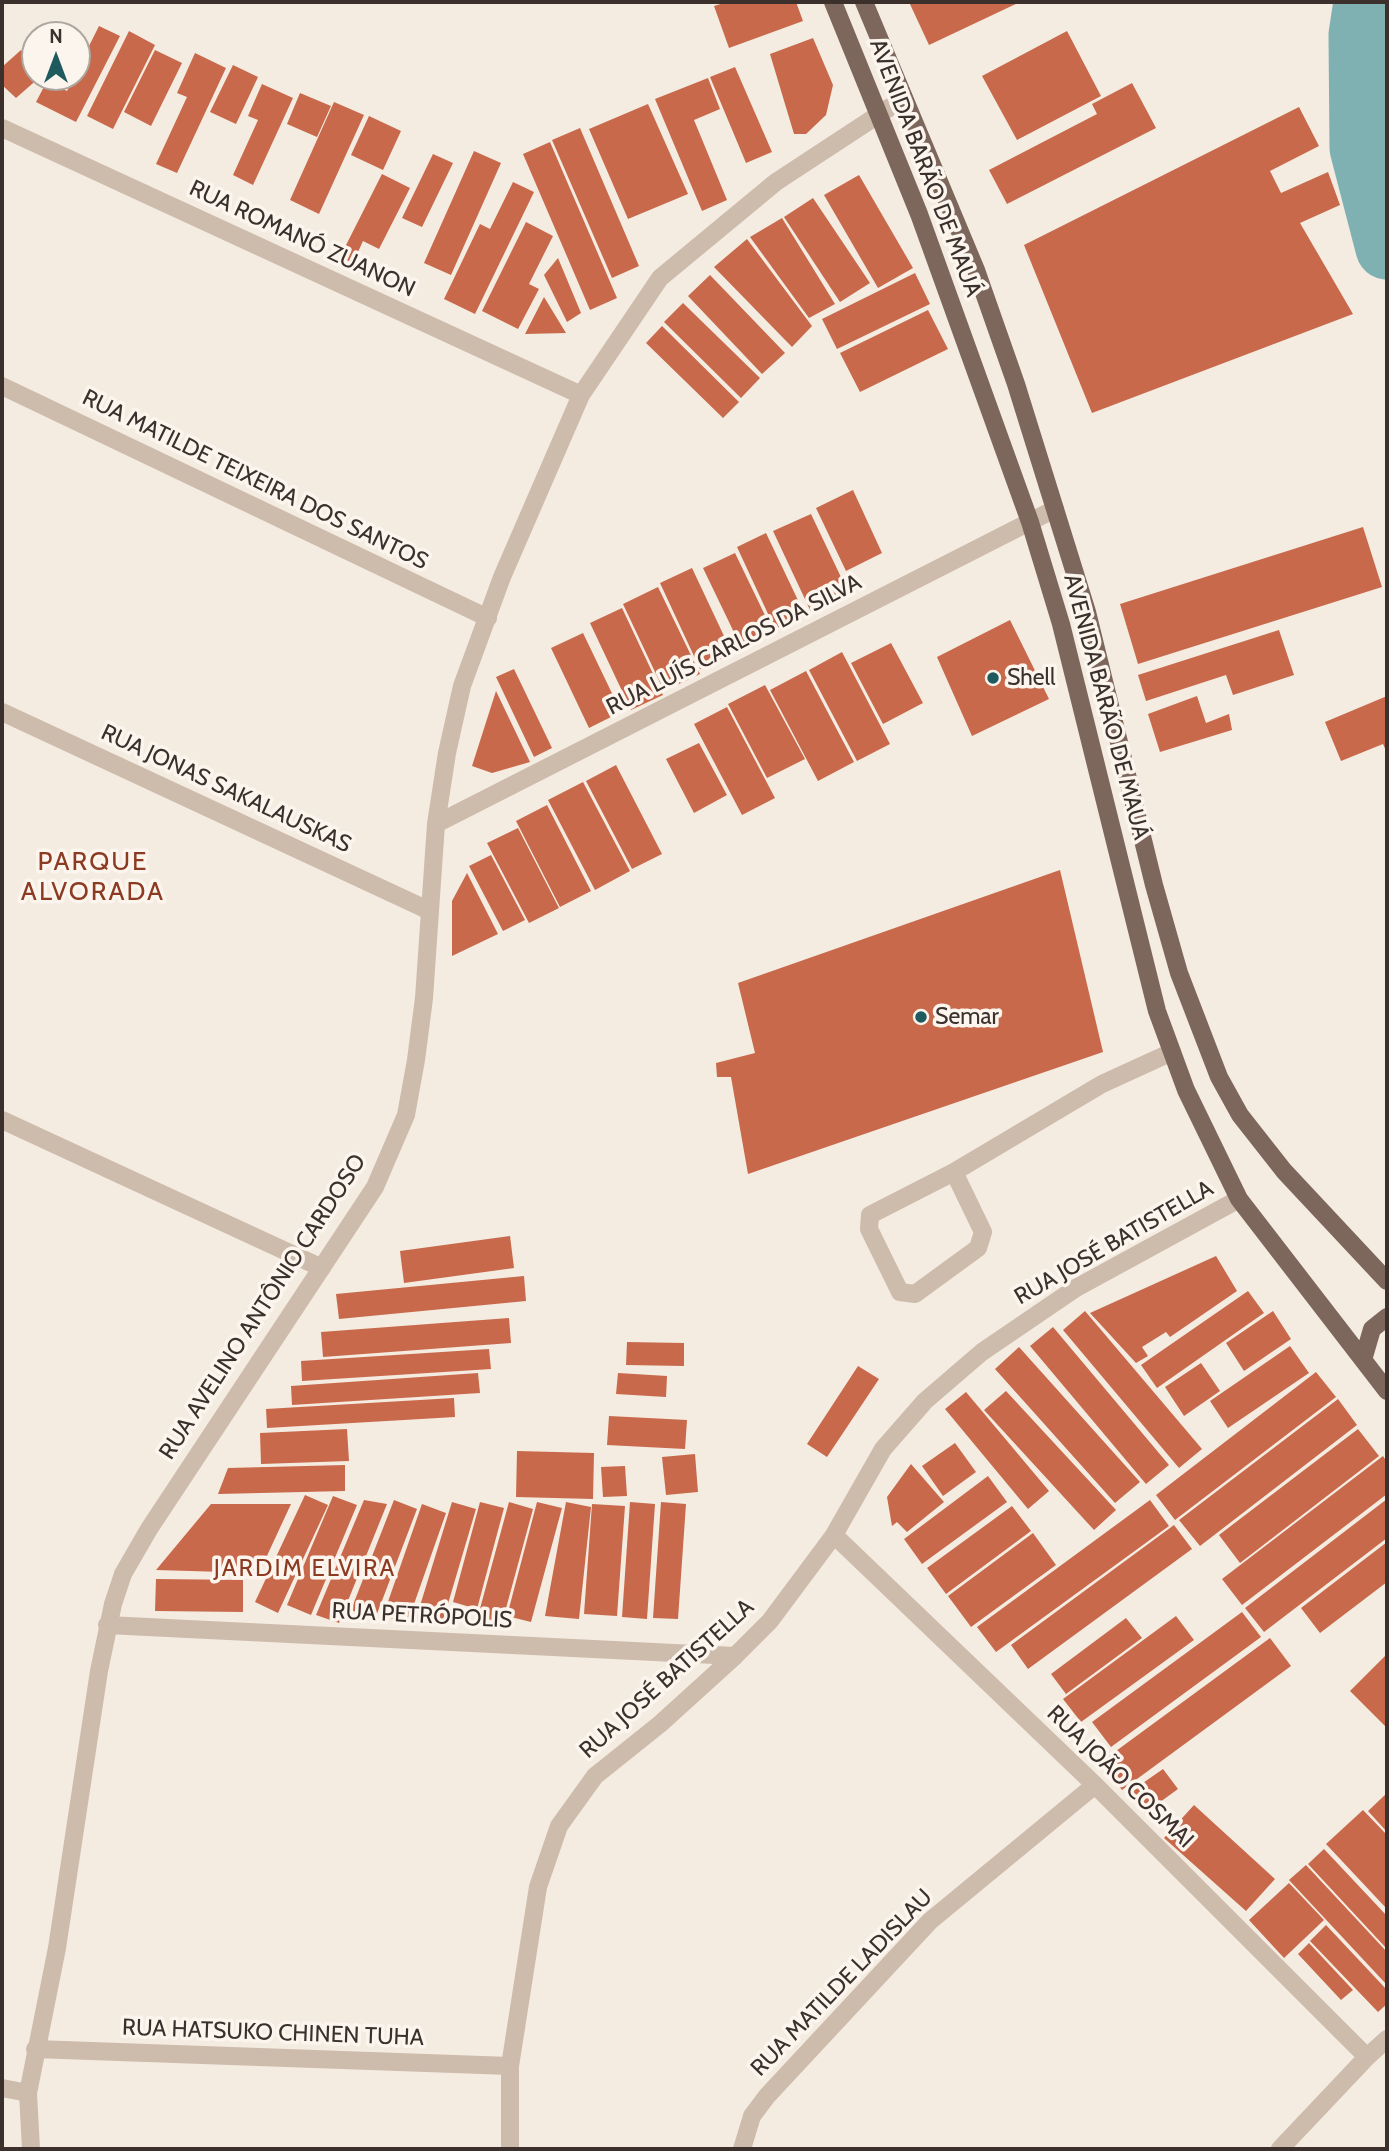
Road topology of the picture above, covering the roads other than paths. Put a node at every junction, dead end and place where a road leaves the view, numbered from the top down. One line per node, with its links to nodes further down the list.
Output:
1 (834, 2): 4 (main road, AVENIDA BARÃO DE MAUÁ)
2 (864, 2): 3 (main road, AVENIDA BARÃO DE MAUÁ)
3 (904, 99): 4 (street, RUA AVELINO ANTÔNIO CARDOSO); 8 (main road, AVENIDA BARÃO DE MAUÁ)
4 (879, 113): 7 (street, RUA AVELINO ANTÔNIO CARDOSO); 9 (main road, AVENIDA BARÃO DE MAUÁ)
5 (2, 128): 7 (street, RUA ROMANÓ ZUANON)
6 (2, 386): 10 (street, RUA MATILDE TEIXEIRA DOS SANTOS)
7 (581, 395): 10 (street, RUA AVELINO ANTÔNIO CARDOSO)
8 (1055, 509): 9 (street, RUA LUÍS CARLOS DA SILVA); 19 (main road, AVENIDA BARÃO DE MAUÁ)
9 (1030, 522): 12 (street, RUA LUÍS CARLOS DA SILVA); 14 (main road, AVENIDA BARÃO DE MAUÁ)
10 (488, 618): 12 (street, RUA AVELINO ANTÔNIO CARDOSO)
11 (2, 712): 13 (street, RUA JONAS SAKALAUSKAS)
12 (436, 824): 13 (street, RUA AVELINO ANTÔNIO CARDOSO)
13 (430, 911): 18 (street, RUA AVELINO ANTÔNIO CARDOSO)
14 (1172, 1052): 16 (street); 17 (main road, AVENIDA BARÃO DE MAUÁ)
15 (2, 1119): 18 (street)
16 (954, 1172): 16 (street)
17 (1239, 1199): 21 (main road, AVENIDA BARÃO DE MAUÁ); 23 (street, RUA JOSÉ BATISTELLA)
18 (322, 1268): 24 (street, RUA AVELINO ANTÔNIO CARDOSO)
19 (1387, 1280)
20 (1387, 1317): 21 (main road)
21 (1363, 1360): 22 (main road, AVENIDA BARÃO DE MAUÁ)
22 (1387, 1391)
23 (834, 1535): 25 (street, RUA JOSÉ BATISTELLA); 26 (street, RUA JOÃO COSMAI)
24 (107, 1625): 25 (street, RUA PETRÓPOLIS); 28 (street, RUA AVELINO ANTÔNIO CARDOSO)
25 (735, 1656): 30 (street, RUA JOSÉ BATISTELLA)
26 (1095, 1786): 29 (street, RUA JOÃO COSMAI); 35 (street, RUA MATILDE LADISLAU)
27 (1387, 2039): 29 (street)
28 (35, 2049): 30 (street, RUA HATSUKO CHINEN TUHA); 32 (street, RUA AVELINO ANTÔNIO CARDOSO)
29 (1367, 2057): 36 (street)
30 (510, 2066): 34 (street, RUA JOSÉ BATISTELLA)
31 (2, 2088): 32 (street)
32 (28, 2093): 33 (street, RUA AVELINO ANTÔNIO CARDOSO)
33 (32, 2149)
34 (510, 2149)
35 (742, 2149)
36 (1280, 2149)

